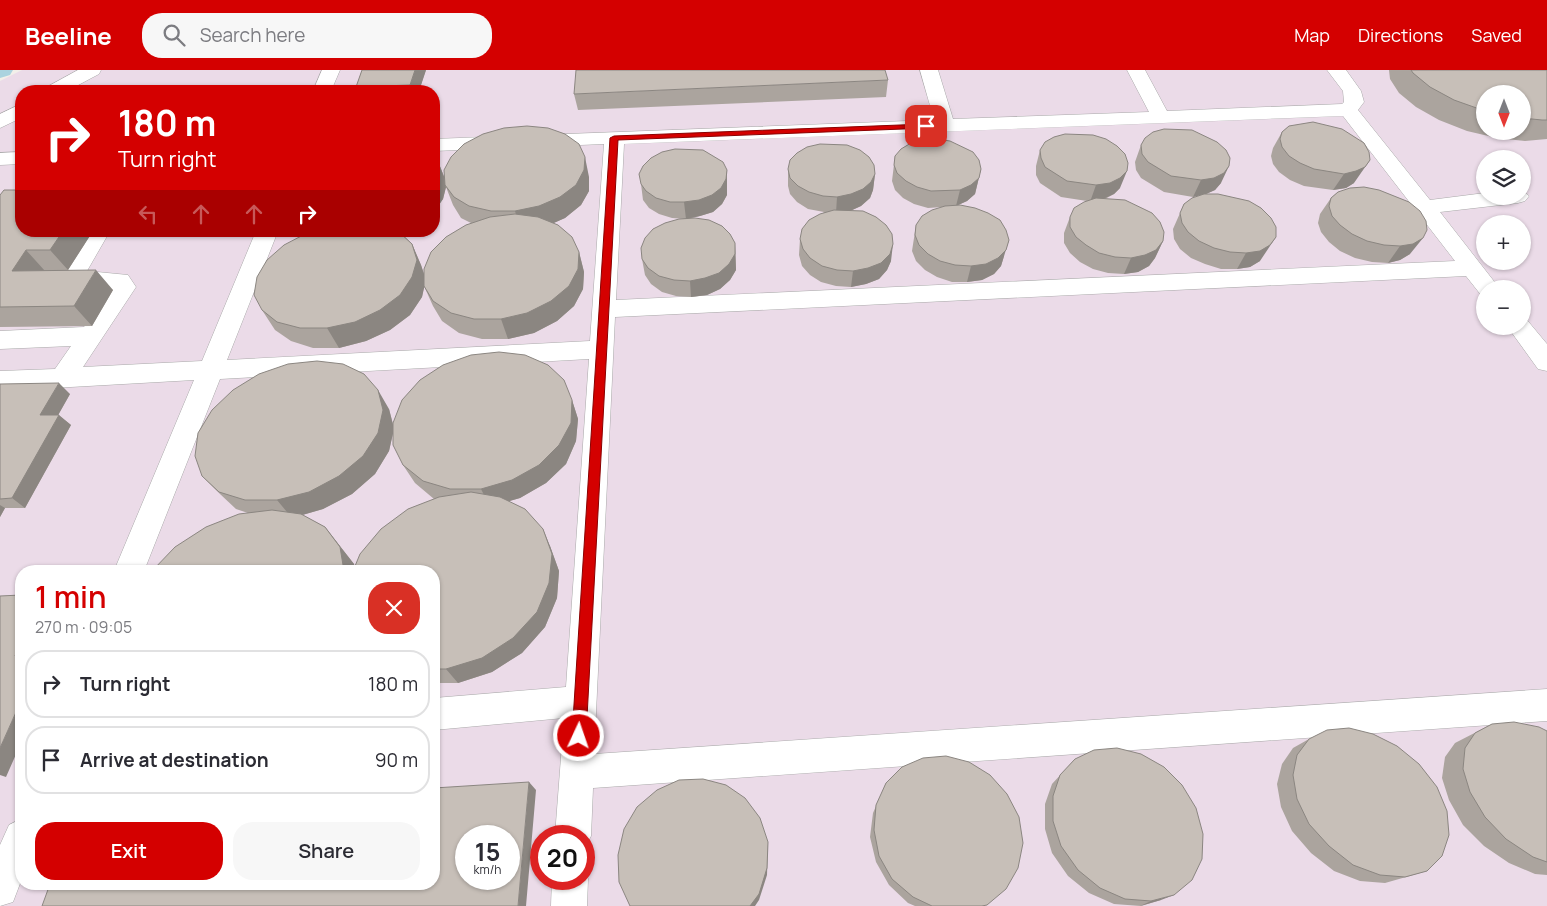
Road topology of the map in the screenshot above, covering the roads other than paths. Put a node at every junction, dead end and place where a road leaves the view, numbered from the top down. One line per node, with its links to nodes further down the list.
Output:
1 (92, 70): 6 (lane)
2 (331, 70): 7 (lane)
3 (928, 70): 12 (lane)
4 (1136, 70): 10 (lane)
5 (1336, 70): 8 (lane)
6 (65, 85)
7 (325, 85)
8 (1348, 110): 10 (lane); 18 (lane)
9 (15, 113): 11 (lane)
10 (1162, 117): 12 (lane)
11 (0, 122)
12 (945, 126): 13 (lane)
13 (614, 138): 14 (lane); 23 (lane)
14 (440, 145)
15 (15, 158): 16 (lane)
16 (0, 159)
17 (1476, 201): 18 (lane)
18 (1425, 207): 21 (lane)
19 (95, 237): 25 (lane)
20 (265, 237): 29 (lane)
21 (1473, 268): 22 (lane); 23 (lane)
22 (1482, 280)
23 (603, 309): 27 (lane)
24 (1526, 335): 28 (lane)
25 (90, 336): 26 (lane); 30 (lane)
26 (0, 340)
27 (601, 349): 29 (lane); 33 (lane)
28 (1547, 362)
29 (211, 370): 30 (lane); 32 (lane)
30 (62, 378): 31 (lane)
31 (0, 381)
32 (131, 565)
33 (581, 701): 35 (lane); 36 (lane)
34 (1547, 705): 36 (lane)
35 (440, 713)
36 (577, 772): 37 (lane)
37 (574, 825)
38 (15, 852): 39 (lane)
39 (0, 889)
40 (570, 890): 41 (lane)
41 (569, 906)

